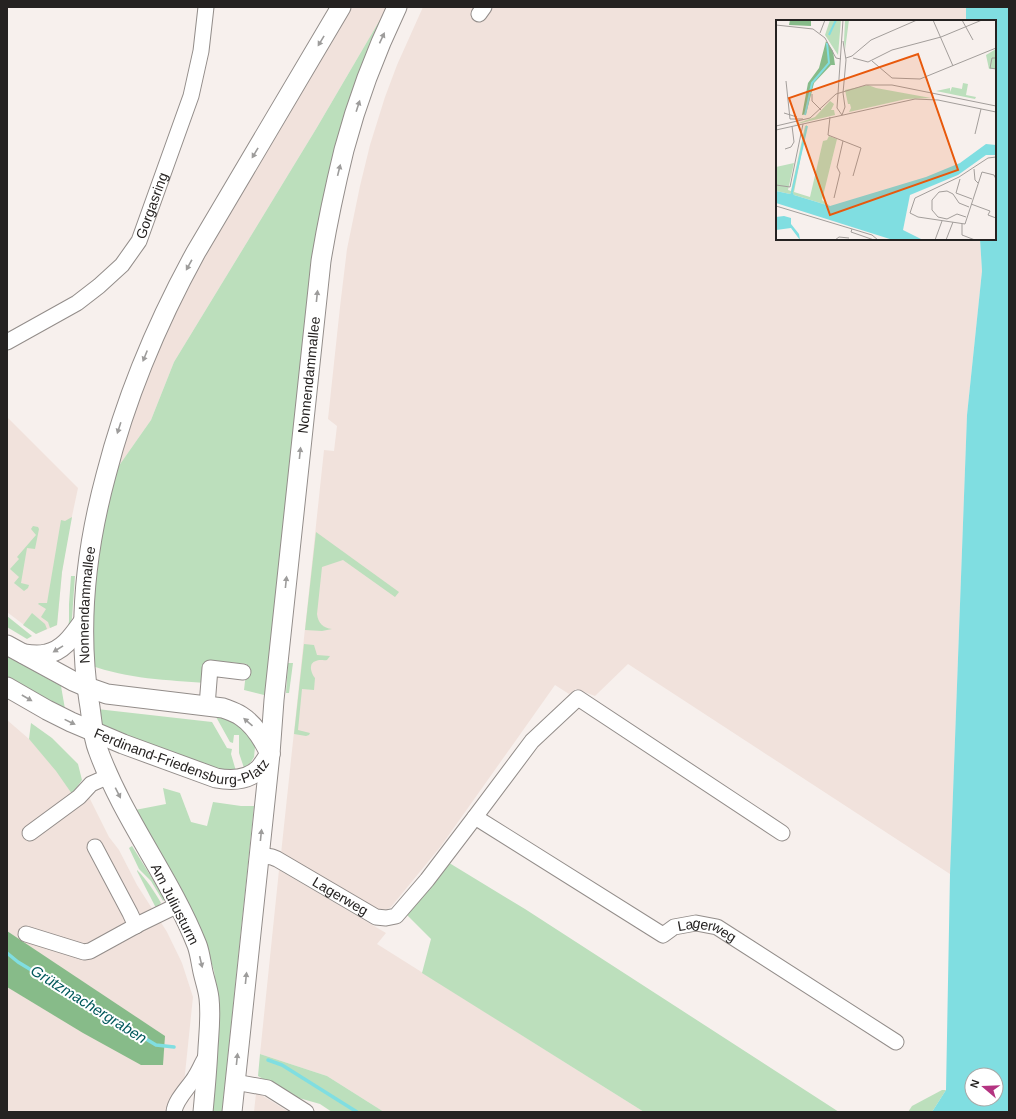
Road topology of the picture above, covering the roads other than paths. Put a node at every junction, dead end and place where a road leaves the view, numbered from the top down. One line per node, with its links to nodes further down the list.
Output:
1 (206, 7): 4 (street, Gorgasring)
2 (340, 7): 5 (main road, Nonnendammallee, one-way to 5)
3 (397, 7): 12 (main road, Nonnendammallee, one-way to 3)
4 (7, 342)
5 (83, 622): 6 (main road, one-way to 6); 9 (main road, Nonnendammallee)
6 (15, 650): 9 (main road)
7 (243, 672): 10 (street)
8 (7, 687): 11 (main road, one-way to 11)
9 (87, 687): 10 (main road, Ferdinand-Friedensburg-Platz); 11 (main road, Ferdinand-Friedensburg-Platz)
10 (206, 706): 12 (main road, Ferdinand-Friedensburg-Platz, one-way to 10)
11 (94, 732): 12 (main road, Ferdinand-Friedensburg-Platz); 13 (main road, Am Juliusturm)
12 (270, 754): 18 (main road, one-way to 12)
13 (109, 776): 15 (street); 19 (main road, Am Juliusturm, one-way to 19)
14 (475, 817): 16 (street, Lagerweg); 18 (street, Lagerweg); 22 (street, Lagerweg)
15 (30, 833)
16 (782, 833)
17 (95, 846): 20 (street)
18 (259, 855): 24 (main road, one-way to 18)
19 (178, 905): 20 (street); 23 (main road, Am Juliusturm, one-way to 23)
20 (136, 926): 21 (street)
21 (26, 934)
22 (896, 1042)
23 (208, 1052): 25 (street); 26 (main road, Am Juliusturm)
24 (235, 1082): 27 (main road); 28 (street)
25 (173, 1111)
26 (203, 1112)
27 (232, 1112)
28 (306, 1112)

